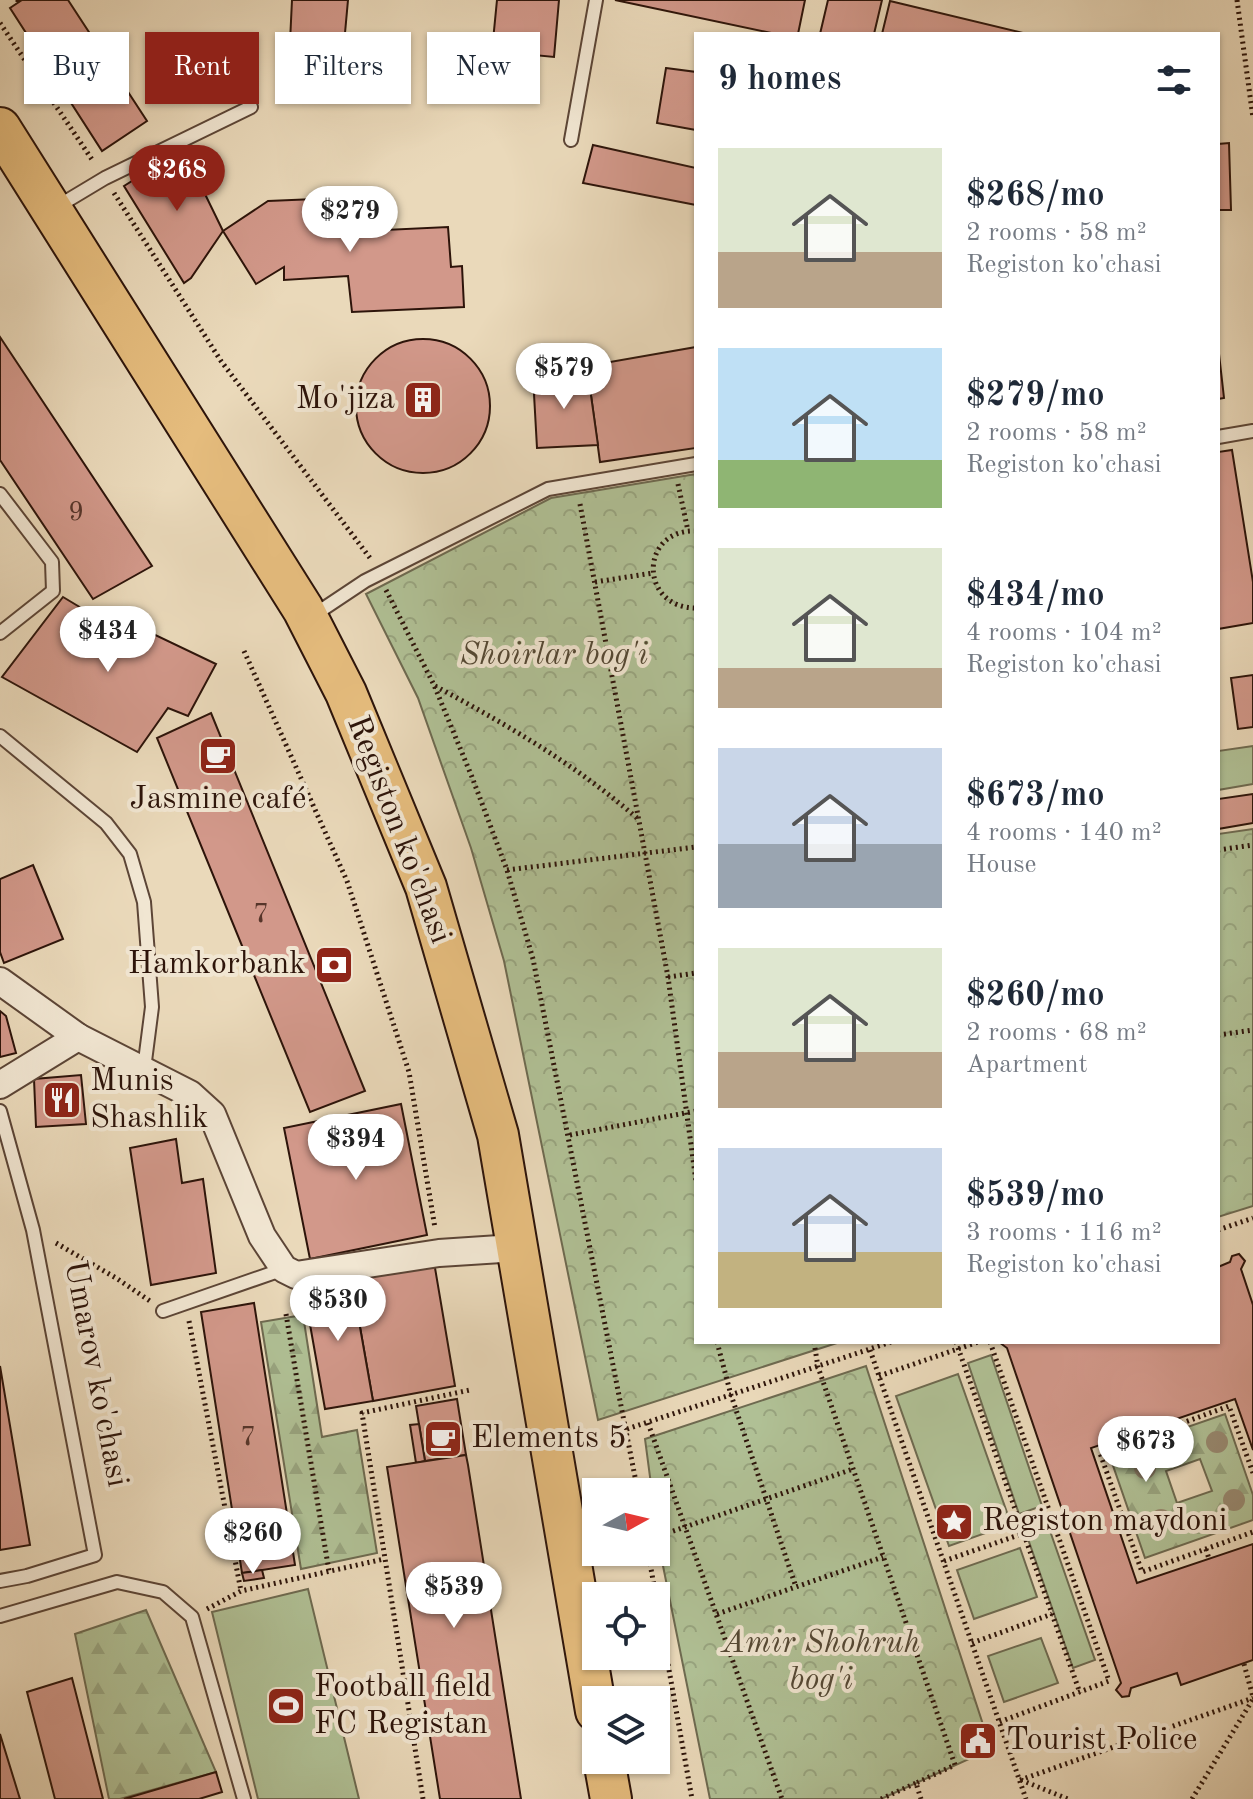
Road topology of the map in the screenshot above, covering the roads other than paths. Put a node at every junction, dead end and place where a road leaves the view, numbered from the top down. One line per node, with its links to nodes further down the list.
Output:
1 (596, 0): 4 (lane)
2 (251, 107): 5 (lane)
3 (0, 128): 5 (main road, Registon ko'chasi)
4 (571, 140)
5 (51, 210): 10 (main road, Registon ko'chasi)
6 (1253, 431): 7 (lane)
7 (1220, 437)
8 (694, 464): 10 (lane)
9 (0, 494): 11 (lane)
10 (309, 619): 18 (main road, Registon ko'chasi)
11 (0, 633)
12 (0, 736): 15 (lane)
13 (0, 981): 14 (street)
14 (78, 1037): 15 (street); 16 (street)
15 (144, 1069): 19 (street)
16 (0, 1085)
17 (0, 1111): 21 (lane, Umarov ko'chasi)
18 (516, 1248): 19 (street); 23 (main road, Registon ko'chasi)
19 (284, 1269): 20 (lane)
20 (163, 1311)
21 (0, 1581)
22 (0, 1616): 25 (lane)
23 (592, 1686)
24 (607, 1774): 26 (main road)
25 (244, 1799)
26 (611, 1799)

